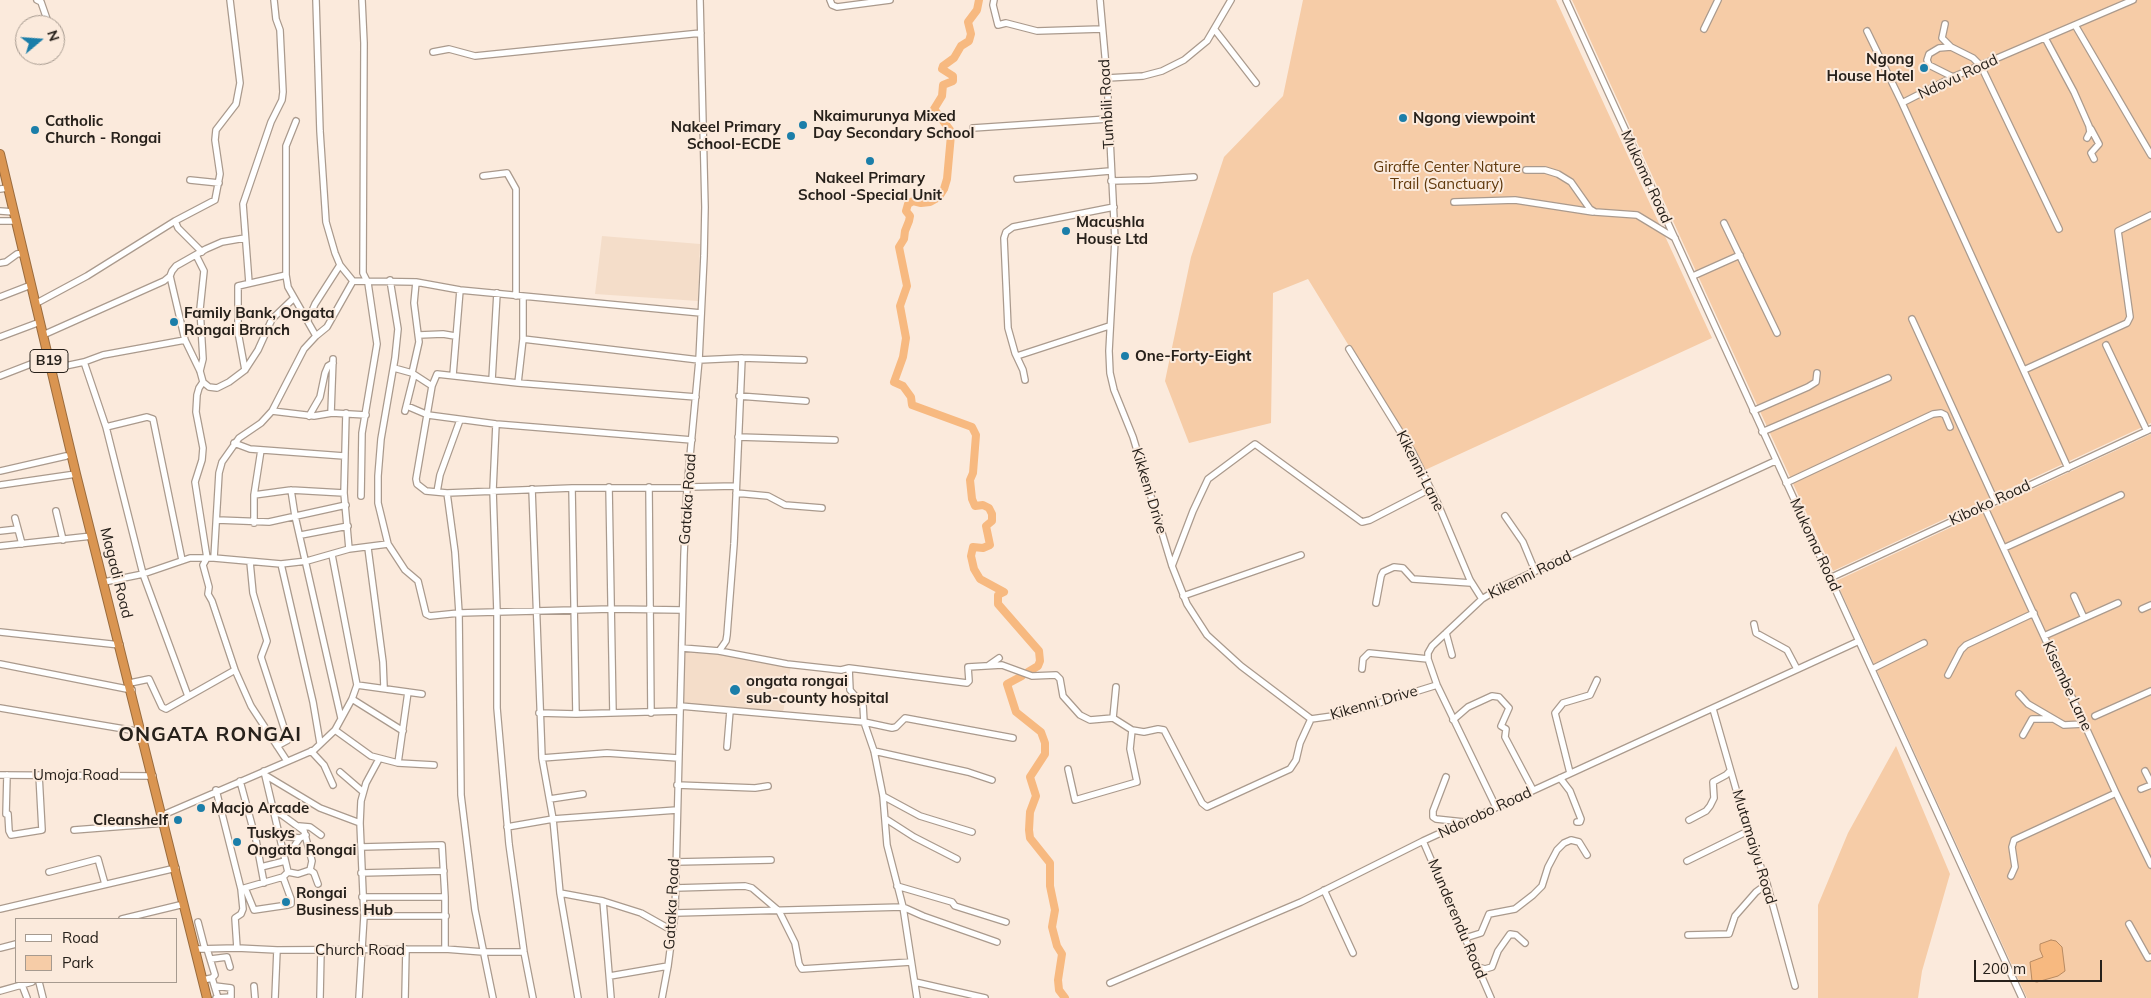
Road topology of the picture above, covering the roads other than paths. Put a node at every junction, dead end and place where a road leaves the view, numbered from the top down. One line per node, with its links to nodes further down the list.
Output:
1 (37, 0): 15 (street)
2 (230, 0): 48 (street)
3 (274, 0): 60 (street)
4 (316, 0): 66 (street)
5 (362, 0): 74 (street)
6 (700, 0): 22 (street, Gataka Road)
7 (830, 0): 8 (street)
8 (890, 0)
9 (994, 0): 19 (street)
10 (1100, 0): 19 (street, Tumbili Road)
11 (1232, 0): 20 (street)
12 (1566, 0): 61 (street, Mukoma Road)
13 (1718, 0): 18 (street)
14 (2133, 0): 17 (street, Ndovu Road)
15 (46, 15)
16 (1945, 24): 24 (street)
17 (2075, 25): 23 (street, Ndovu Road); 37 (street)
18 (1704, 29)
19 (1102, 30): 28 (street, Tumbili Road)
20 (1215, 30): 28 (street); 29 (street)
21 (1867, 31): 30 (street)
22 (701, 34): 25 (street); 83 (street, Gataka Road)
23 (2045, 38): 26 (street, Ndovu Road); 34 (street)
24 (1951, 48): 26 (street); 27 (street)
25 (433, 52)
26 (1980, 66): 27 (street, Ndovu Road); 59 (street)
27 (1953, 77): 30 (street, Ndovu Road)
28 (1107, 78): 31 (street, Tumbili Road)
29 (1256, 84)
30 (1902, 103): 108 (street, Ndovu Road)
31 (1108, 119): 33 (street); 42 (street, Tumbili Road)
32 (296, 121): 67 (street)
33 (973, 128)
34 (2091, 129): 35 (street); 40 (street)
35 (2087, 138)
36 (2151, 141): 37 (street)
37 (2144, 144): 39 (street)
38 (0, 154): 49 (highway, Magadi Road / B19)
39 (2151, 155)
40 (2094, 159)
41 (1526, 170): 53 (street)
42 (1110, 171): 45 (street); 47 (street, Tumbili Road)
43 (483, 176): 78 (street)
44 (1194, 177): 47 (street)
45 (1017, 179)
46 (190, 180): 48 (street)
47 (1111, 181): 51 (street, Tumbili Road)
48 (219, 183): 56 (street)
49 (4, 188): 55 (highway, Magadi Road / B19)
50 (1454, 202): 53 (street)
51 (1114, 208): 87 (street, Kikkeni Drive); 98 (street)
52 (0, 211): 55 (street)
53 (1595, 212): 61 (street)
54 (2151, 215): 108 (street)
55 (14, 217): 57 (street); 62 (highway, Magadi Road / B19)
56 (175, 221): 63 (street); 82 (street)
57 (1, 222)
58 (1724, 223): 64 (street)
59 (2059, 229)
60 (245, 238): 63 (street); 73 (street)
61 (1675, 239): 69 (street, Mukoma Road)
62 (24, 253): 65 (street); 75 (highway, Magadi Road / B19)
63 (199, 253): 68 (street); 106 (street)
64 (1740, 255): 69 (street); 88 (street)
65 (0, 263)
66 (340, 265): 71 (street); 85 (street)
67 (286, 275): 73 (street); 81 (street)
68 (170, 276): 89 (street); 95 (street)
69 (1692, 276): 123 (street, Mukoma Road)
70 (390, 280): 72 (street); 74 (street); 104 (street)
71 (353, 281): 74 (street); 91 (street)
72 (416, 282): 76 (street); 90 (street)
73 (249, 283): 107 (street)
74 (368, 283): 127 (street)
75 (31, 285): 80 (street); 82 (highway, Magadi Road / B19)
76 (460, 290): 77 (street); 92 (street)
77 (497, 293): 78 (street); 114 (street)
78 (516, 296): 79 (street)
79 (522, 296): 83 (street); 94 (street)
80 (0, 297)
81 (294, 298): 85 (street); 107 (street)
82 (35, 304): 86 (highway, Magadi Road / B19)
83 (701, 313): 101 (street, Gataka Road)
84 (1912, 319): 164 (street)
85 (308, 320): 91 (street)
86 (40, 322): 89 (highway, Magadi Road / B19); 93 (street)
87 (1109, 326): 98 (street); 194 (street, Kikkeni Drive)
88 (1777, 333)
89 (43, 335): 99 (highway, Magadi Road / B19)
90 (419, 335): 92 (street); 110 (street)
91 (316, 336): 122 (street)
92 (455, 336): 111 (street)
93 (0, 337)
94 (523, 339): 101 (street); 117 (street)
95 (185, 340): 103 (street); 106 (street)
96 (2106, 345): 133 (street)
97 (1349, 349): 154 (street, Kikenni Lane)
98 (1017, 356): 115 (street)
99 (49, 357): 105 (highway, Magadi Road / B19); 112 (street)
100 (742, 358): 101 (street); 102 (street); 119 (street)
101 (699, 360): 120 (street, Gataka Road)
102 (804, 360)
103 (84, 362): 105 (street); 131 (street)
104 (394, 368): 110 (street); 181 (street)
105 (51, 369): 145 (highway, Magadi Road / B19)
106 (200, 370): 116 (street)
107 (245, 370): 116 (street)
108 (2024, 370): 143 (street, Ndovu Road)
109 (1817, 373): 123 (street)
110 (413, 374): 118 (street); 126 (street)
111 (453, 375): 114 (street); 118 (street)
112 (0, 376)
113 (1888, 378): 134 (street)
114 (492, 380): 117 (street)
115 (1025, 380)
116 (203, 382): 188 (street)
117 (518, 383): 120 (street)
118 (432, 386): 126 (street)
119 (739, 396): 121 (street); 135 (street)
120 (696, 397): 136 (street, Gataka Road)
121 (806, 401)
122 (272, 411): 128 (street); 138 (street)
123 (1753, 411): 134 (street, Mukoma Road)
124 (331, 413): 125 (street); 128 (street); 128 (street)
125 (346, 413): 127 (street); 141 (street)
126 (428, 414): 129 (street); 157 (street)
127 (366, 415): 162 (street)
128 (309, 416)
129 (460, 420): 130 (street); 157 (street)
130 (496, 424): 136 (street); 156 (street)
131 (106, 427): 190 (street); 196 (street)
132 (1950, 427): 146 (street)
133 (2149, 430): 143 (street, Kiboko Road)
134 (1762, 432): 142 (street, Mukoma Road)
135 (738, 437): 137 (street); 148 (street)
136 (692, 440): 151 (street, Gataka Road)
137 (835, 440)
138 (234, 443): 139 (street); 172 (street)
139 (261, 450): 141 (street); 161 (street)
140 (66, 456): 144 (street)
141 (344, 456): 158 (street)
142 (1775, 461): 146 (street, Mukoma Road); 195 (street, Kikenni Road)
143 (2068, 468): 164 (street, Kiboko Road)
144 (0, 471)
145 (76, 474): 147 (street); 178 (highway, Magadi Road / B19)
146 (1786, 483): 197 (street, Mukoma Road)
147 (0, 485)
148 (736, 486): 151 (street); 160 (street)
149 (609, 487): 150 (street); 152 (street); 206 (street)
150 (649, 487): 151 (street); 209 (street)
151 (687, 487): 210 (street, Gataka Road)
152 (572, 488): 153 (street); 208 (street)
153 (532, 489): 156 (street); 213 (street)
154 (1430, 489): 194 (street); 199 (street, Kikenni Lane)
155 (291, 490): 158 (street); 161 (street); 169 (street)
156 (492, 490): 159 (street); 212 (street)
157 (437, 492): 159 (street)
158 (344, 493): 165 (street)
159 (448, 493): 211 (street)
160 (736, 493): 167 (street); 224 (street)
161 (254, 495): 173 (street)
162 (361, 496)
163 (2121, 496): 184 (street)
164 (1995, 501): 166 (street, Kiboko Road)
165 (346, 505): 169 (street); 174 (street)
166 (1984, 506): 184 (street, Kisembe Lane); 197 (street, Kiboko Road)
167 (822, 508)
168 (56, 511): 179 (street)
169 (296, 516): 173 (street); 177 (street)
170 (1505, 516): 195 (street)
171 (15, 518): 175 (street)
172 (217, 520): 173 (street); 189 (street)
173 (254, 523)
174 (348, 526): 177 (street); 185 (street)
175 (18, 529): 176 (street); 180 (street)
176 (0, 531)
177 (301, 535): 191 (street)
178 (92, 536): 179 (street); 198 (highway, Magadi Road / B19)
179 (63, 540): 180 (street)
180 (22, 544): 182 (street)
181 (388, 544): 183 (street); 211 (street)
182 (0, 546)
183 (368, 548): 185 (street); 241 (street)
184 (2004, 548): 214 (street, Kisembe Lane)
185 (349, 549): 186 (street)
186 (332, 555): 191 (street); 237 (street)
187 (1301, 555): 200 (street)
188 (207, 558): 189 (street); 190 (street); 234 (street)
189 (214, 558): 192 (street)
190 (182, 560): 196 (street)
191 (307, 561): 193 (street); 257 (street)
192 (250, 562): 193 (street); 271 (street)
193 (281, 564): 270 (street)
194 (1172, 566): 200 (street, Kikkeni Drive)
195 (1535, 571): 202 (street, Kikenni Road)
196 (143, 574): 198 (street); 246 (street)
197 (1830, 578): 220 (street, Mukoma Road)
198 (104, 582): 222 (highway, Magadi Road / B19)
199 (1471, 583): 202 (street, Kikenni Lane); 203 (street)
200 (1183, 596): 259 (street, Kikkeni Drive)
201 (2074, 596): 215 (street)
202 (1482, 600): 218 (street, Kikenni Road)
203 (1376, 603)
204 (2118, 604): 215 (street)
205 (2151, 605): 207 (street)
206 (610, 609): 208 (street); 209 (street); 253 (street)
207 (2142, 609)
208 (574, 610): 213 (street); 255 (street)
209 (650, 610): 210 (street); 254 (street)
210 (682, 610): 223 (street, Gataka Road)
211 (459, 612): 212 (street); 382 (street)
212 (497, 612): 213 (street); 319 (street)
213 (536, 612): 252 (street)
214 (2034, 613): 219 (street, Kisembe Lane); 235 (street)
215 (2084, 618): 219 (street)
216 (1754, 624): 232 (street)
217 (0, 632): 222 (street)
218 (1446, 633): 225 (street); 227 (street, Kikenni Road)
219 (2044, 636): 263 (street, Kisembe Lane)
220 (1859, 641): 232 (street, Ndorobo Road); 233 (street, Mukoma Road)
221 (1924, 643): 233 (street)
222 (120, 644): 239 (highway, Magadi Road / B19)
223 (682, 648): 224 (street); 249 (street, Gataka Road)
224 (719, 652): 230 (street)
225 (1452, 655)
226 (999, 658): 229 (street)
227 (1428, 659): 231 (street); 238 (street)
228 (0, 664): 239 (street)
229 (989, 665): 230 (street); 258 (street)
230 (849, 668): 262 (street)
231 (1362, 669)
232 (1797, 669): 250 (street, Ndorobo Road)
233 (1872, 669): 421 (street, Mukoma Road)
234 (235, 670): 246 (street); 271 (street)
235 (1948, 675)
236 (1597, 680): 286 (street)
237 (357, 685): 241 (street); 247 (street)
238 (1437, 686): 259 (street, Kikenni Drive); 260 (street)
239 (131, 687): 246 (street); 267 (highway, Magadi Road / B19)
240 (1116, 687): 258 (street)
241 (384, 688): 243 (street)
242 (2151, 691): 256 (street)
243 (408, 692): 244 (street); 265 (street)
244 (422, 694)
245 (2019, 694): 261 (street)
246 (188, 696)
247 (352, 699): 257 (street); 265 (street)
248 (0, 708): 267 (street)
249 (679, 708): 251 (street); 254 (street); 276 (street, Gataka Road)
250 (1712, 708): 282 (street, Mutamaiyu Road); 286 (street, Ndorobo Road)
251 (730, 711): 262 (street); 272 (street)
252 (539, 713): 255 (street); 275 (street)
253 (613, 713): 254 (street); 255 (street)
254 (651, 713)
255 (576, 714)
256 (2095, 716)
257 (341, 718): 264 (street)
258 (1113, 718): 266 (street)
259 (1311, 719): 266 (street)
260 (1453, 720): 300 (street); 306 (street)
261 (2055, 720): 263 (street); 268 (street)
262 (864, 722): 269 (street); 274 (street)
263 (2084, 724): 302 (street, Kisembe Lane)
264 (335, 730): 270 (street); 277 (street)
265 (404, 730): 279 (street)
266 (1132, 730): 281 (street)
267 (142, 732): 289 (highway, Magadi Road / B19)
268 (2023, 735)
269 (1013, 738)
270 (320, 743): 273 (street)
271 (278, 746): 278 (street)
272 (727, 747)
273 (311, 751): 278 (street); 295 (street)
274 (874, 751): 292 (street); 304 (street)
275 (542, 758): 276 (street); 305 (street)
276 (678, 758): 296 (street, Gataka Road)
277 (379, 759): 279 (street); 301 (street)
278 (287, 761): 285 (street)
279 (398, 764): 280 (street)
280 (434, 765)
281 (1068, 769)
282 (1730, 771): 313 (street); 321 (street, Mutamaiyu Road)
283 (2145, 771): 294 (street)
284 (340, 772): 301 (street)
285 (265, 773): 293 (street); 308 (street); 317 (street)
286 (1570, 773): 291 (street, Ndorobo Road)
287 (3, 775): 288 (street, Umoja Road); 309 (street)
288 (39, 775): 289 (street, Umoja Road); 309 (street)
289 (153, 776): 310 (highway, Magadi Road / B19)
290 (1446, 777): 314 (street)
291 (1560, 778): 300 (street, Ndorobo Road); 315 (street)
292 (992, 780)
293 (240, 781): 299 (street); 336 (street)
294 (2151, 784): 298 (street)
295 (333, 785)
296 (677, 785): 297 (street); 307 (street, Gataka Road)
297 (768, 786)
298 (2141, 789)
299 (216, 790): 310 (street); 349 (street)
300 (1533, 790): 306 (street, Ndorobo Road)
301 (362, 791): 317 (street)
302 (2116, 793): 335 (street, Kisembe Lane); 343 (street)
303 (583, 794): 305 (street)
304 (883, 796): 312 (street); 322 (street)
305 (550, 799): 311 (street)
306 (1496, 807): 314 (street, Ndorobo Road)
307 (677, 810): 311 (street); 334 (street, Gataka Road)
308 (273, 811): 318 (street); 324 (street)
309 (3, 814)
310 (163, 815): 316 (highway, Magadi Road / B19)
311 (554, 819): 319 (street); 352 (street)
312 (886, 819): 330 (street); 348 (street)
313 (1689, 820)
314 (1466, 822): 326 (street, Ndorobo Road)
315 (1577, 822)
316 (165, 823): 320 (street); 337 (highway, Magadi Road / B19)
317 (360, 823): 327 (street)
318 (299, 826): 323 (street); 325 (street)
319 (507, 827): 383 (street)
320 (74, 830)
321 (1748, 831): 332 (street); 347 (street, Mutamaiyu Road)
322 (972, 832)
323 (322, 835)
324 (280, 836): 325 (street); 328 (street)
325 (303, 837): 328 (street); 338 (street)
326 (1424, 841): 351 (street, Ndorobo Road); 369 (street, Munderendu Road)
327 (361, 847): 339 (street); 341 (street)
328 (283, 852): 333 (street)
329 (1587, 855): 369 (street)
330 (957, 859)
331 (771, 860): 334 (street)
332 (1688, 861)
333 (285, 862): 336 (street); 342 (street)
334 (674, 862): 350 (street, Gataka Road)
335 (2151, 865)
336 (260, 867): 344 (street)
337 (176, 868): 345 (street); 356 (highway, Magadi Road / B19)
338 (310, 870): 342 (street); 346 (street)
339 (444, 871): 341 (street); 354 (street)
340 (49, 872): 345 (street)
341 (361, 873): 353 (street)
342 (286, 874): 344 (street); 349 (street)
343 (2011, 876)
344 (264, 882): 349 (street)
345 (105, 884): 358 (street)
346 (318, 884)
347 (1767, 884): 368 (street); 401 (street, Mutamaiyu Road)
348 (897, 886): 357 (street); 365 (street)
349 (243, 888): 374 (street)
350 (675, 888): 359 (street); 360 (street, Gataka Road)
351 (1324, 890): 384 (street); 397 (street, Ndorobo Road)
352 (560, 893): 355 (street); 415 (street)
353 (362, 897): 354 (street); 361 (street)
354 (445, 897): 362 (street)
355 (603, 901): 367 (street); 391 (street)
356 (184, 904): 363 (street); 375 (highway, Magadi Road / B19)
357 (903, 907): 359 (street); 370 (street); 387 (street)
358 (0, 909)
359 (779, 911): 360 (street); 387 (street)
360 (675, 913): 367 (street, Gataka Road)
361 (364, 916): 362 (street); 377 (street)
362 (446, 916): 379 (street)
363 (126, 918)
364 (198, 922): 376 (street)
365 (1006, 922)
366 (2129, 924): 385 (street)
367 (673, 931): 388 (street, Gataka Road)
368 (1688, 935)
369 (1465, 938): 390 (street, Munderendu Road)
370 (997, 942)
371 (1524, 943): 390 (street)
372 (15, 944): 373 (street)
373 (0, 948)
374 (237, 948): 376 (street, Church Road); 380 (street, Church Road)
375 (196, 949): 376 (street, Church Road); 393 (highway, Magadi Road / B19)
376 (206, 949): 386 (street)
377 (361, 949): 378 (street, Church Road); 381 (street, Church Road); 411 (street)
378 (406, 949): 379 (street, Church Road); 412 (street)
379 (445, 949): 382 (street, Church Road)
380 (277, 950): 381 (street, Church Road); 409 (street)
381 (321, 950): 410 (street)
382 (483, 952): 383 (street, Church Road); 413 (street)
383 (524, 952): 414 (street)
384 (1353, 953)
385 (2151, 957)
386 (211, 959): 389 (street); 392 (street)
387 (911, 962): 394 (street)
388 (668, 966): 391 (street); 417 (street, Gataka Road)
389 (230, 967)
390 (1478, 967): 420 (street, Munderendu Road)
391 (610, 976): 416 (street)
392 (212, 978): 393 (street); 399 (street)
393 (203, 980): 405 (highway, Magadi Road / B19)
394 (915, 982): 418 (street); 419 (street)
395 (29, 983): 398 (street)
396 (39, 983): 404 (street)
397 (1110, 983)
398 (22, 985): 402 (street); 403 (street)
399 (214, 986): 406 (street); 407 (street)
400 (254, 986): 408 (street)
401 (1795, 986)
402 (0, 991)
403 (27, 998)
404 (43, 998)
405 (207, 998)
406 (217, 998): 407 (street)
407 (232, 998)
408 (255, 998)
409 (274, 998)
410 (320, 998)
411 (359, 998)
412 (405, 998)
413 (493, 998)
414 (533, 998)
415 (578, 998)
416 (611, 998)
417 (662, 998)
418 (917, 998)
419 (985, 998)
420 (1491, 998)
421 (2022, 998)

